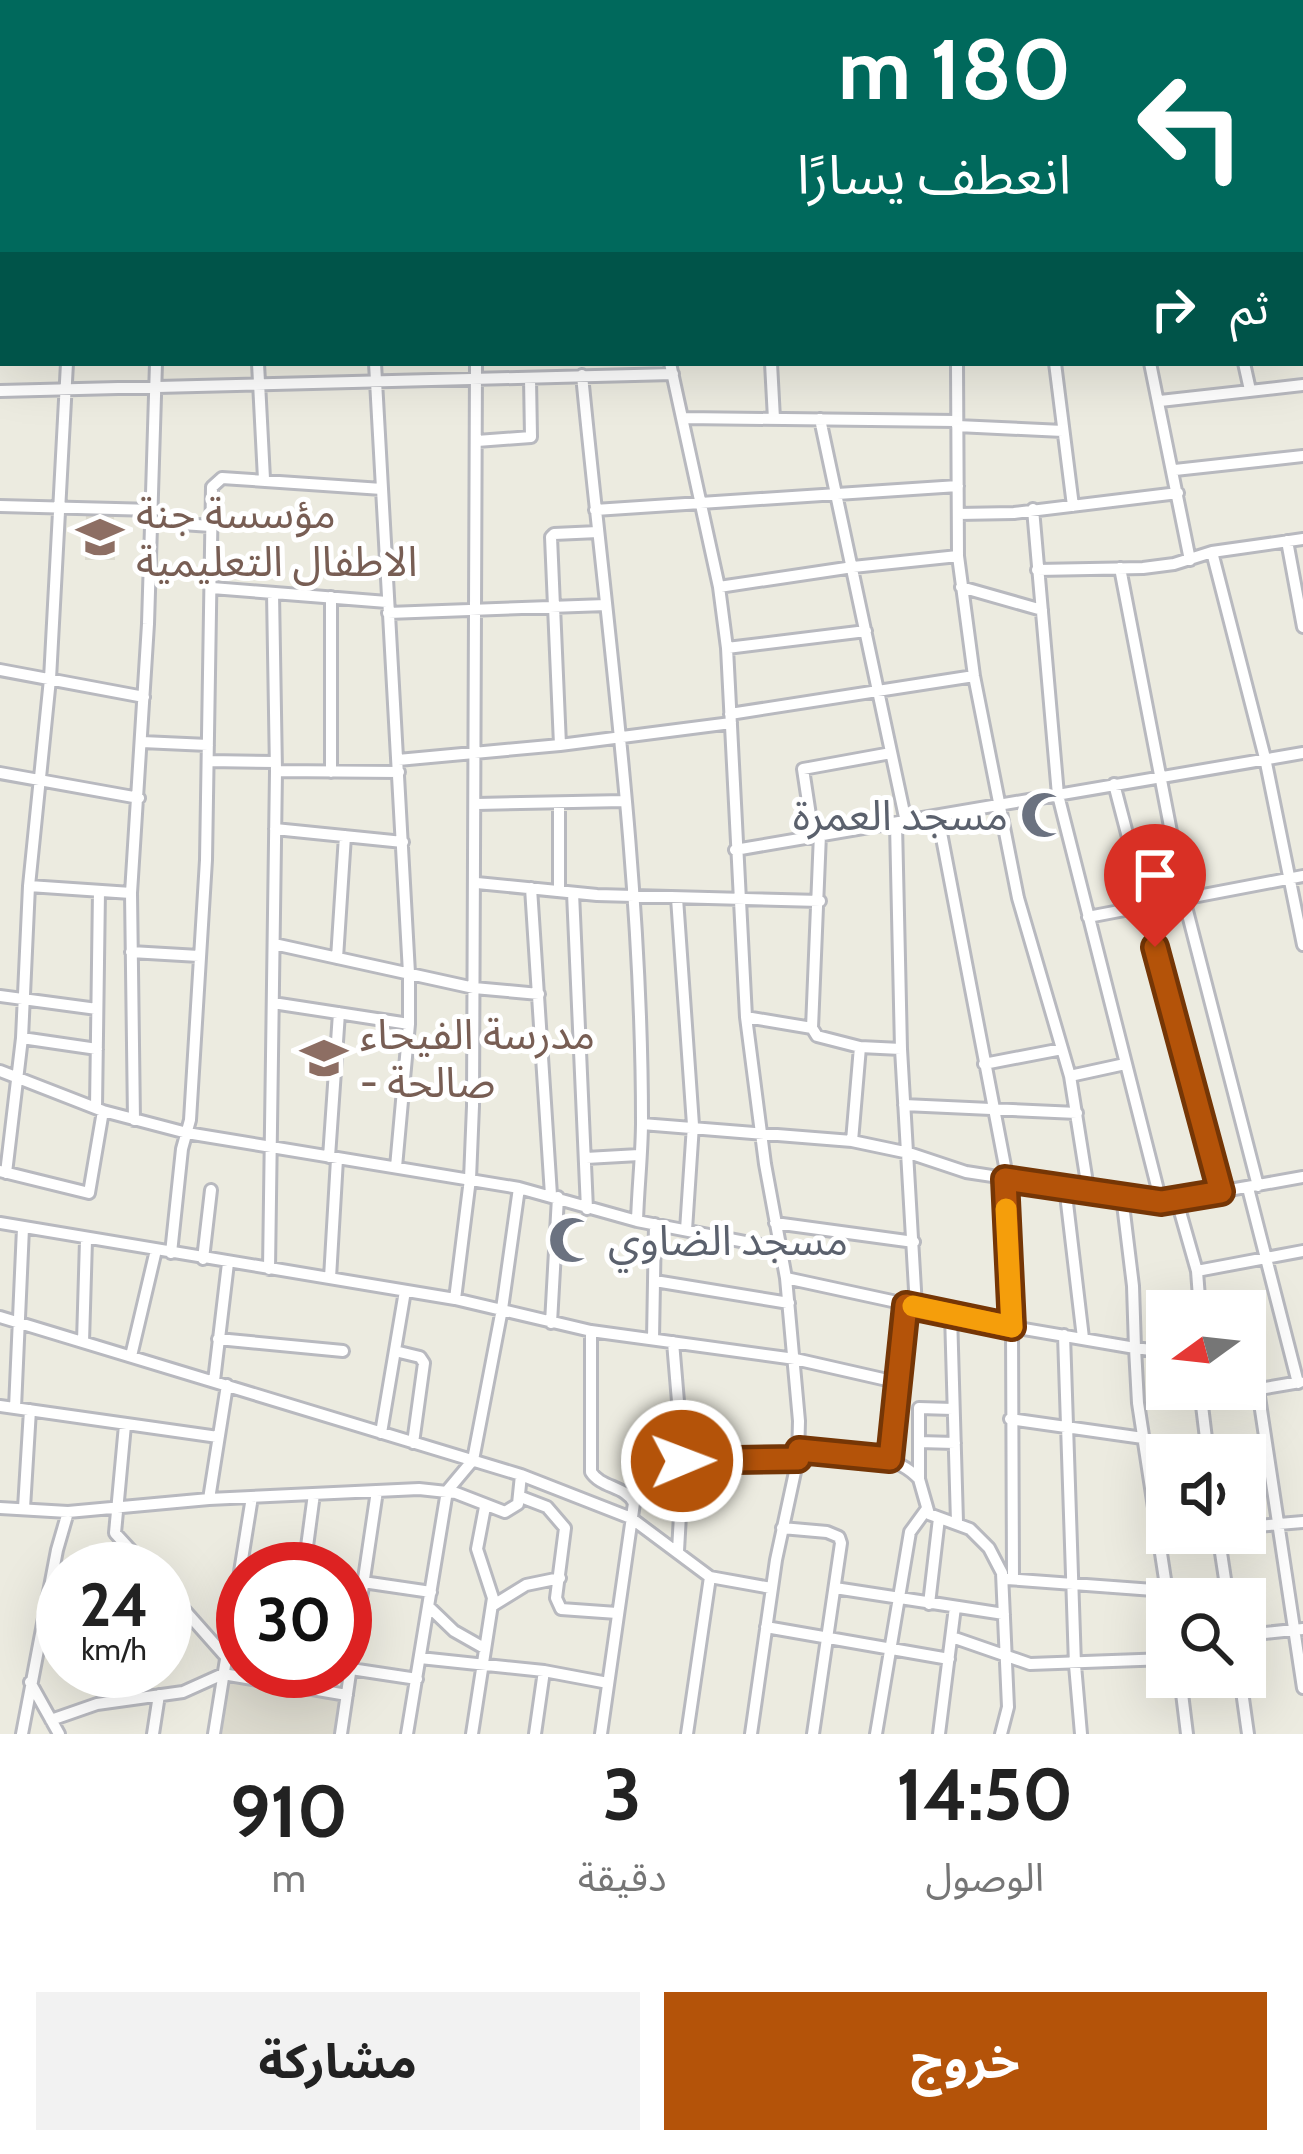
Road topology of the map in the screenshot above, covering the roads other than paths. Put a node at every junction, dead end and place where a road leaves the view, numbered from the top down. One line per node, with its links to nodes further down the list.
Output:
1 (67, 366): 20 (street)
2 (157, 366): 18 (street)
3 (258, 366): 17 (street)
4 (376, 366): 15 (street)
5 (476, 366): 16 (street)
6 (771, 366): 25 (street)
7 (957, 366): 27 (street)
8 (1054, 366): 28 (street)
9 (1151, 366): 23 (street)
10 (1245, 366): 21 (street)
11 (561, 369): 13 (street); 14 (street)
12 (672, 369): 13 (street); 24 (street)
13 (582, 375): 42 (street)
14 (530, 378): 16 (street); 29 (street)
15 (376, 379): 16 (street); 17 (street); 34 (street)
16 (478, 379): 29 (street)
17 (259, 383): 18 (street); 32 (street)
18 (158, 385): 20 (street); 44 (street)
19 (1303, 385): 21 (street)
20 (66, 386): 22 (street); 40 (street)
21 (1250, 390): 23 (street)
22 (0, 391)
23 (1160, 401): 31 (street)
24 (683, 418): 25 (street); 37 (street)
25 (774, 418): 26 (street)
26 (820, 419): 27 (street); 35 (street)
27 (957, 423): 28 (street); 33 (street)
28 (1064, 430): 39 (street)
29 (477, 441): 63 (street)
30 (1303, 456): 31 (street)
31 (1175, 470): 36 (street)
32 (264, 479): 34 (street); 45 (street)
33 (958, 485): 35 (street); 43 (street)
34 (382, 489): 62 (street)
35 (836, 493): 37 (street); 52 (street)
36 (1178, 493): 39 (street); 51 (street)
37 (700, 501): 42 (street); 56 (street)
38 (0, 506): 40 (street)
39 (1073, 506): 41 (street)
40 (58, 507): 44 (street); 70 (street)
41 (1033, 509): 43 (street); 54 (street)
42 (595, 510): 46 (street)
43 (958, 514): 50 (street)
44 (153, 516): 45 (street); 72 (street)
45 (211, 526): 57 (street)
46 (598, 532): 60 (street); 61 (street)
47 (1303, 539): 48 (street)
48 (1287, 541): 49 (street); 65 (street)
49 (1212, 552): 51 (street); 81 (street)
50 (958, 556): 52 (street); 55 (street)
51 (1190, 560): 53 (street)
52 (853, 567): 56 (street); 66 (street)
53 (1120, 568): 54 (street); 87 (street)
54 (1037, 570): 64 (street)
55 (962, 586): 64 (street); 69 (street)
56 (719, 587): 67 (street)
57 (212, 588): 58 (street); 76 (street)
58 (273, 593): 59 (street); 83 (street)
59 (331, 597): 62 (street); 85 (street)
60 (606, 605): 61 (street); 74 (street)
61 (554, 606): 63 (street); 77 (street)
62 (388, 607): 63 (street); 84 (street)
63 (477, 608): 78 (street)
64 (1042, 610): 90 (street)
65 (1303, 627)
66 (866, 631): 67 (street); 71 (street)
67 (728, 647): 73 (street)
68 (0, 670): 70 (street)
69 (974, 676): 71 (street); 95 (street)
70 (50, 679): 72 (street); 88 (street)
71 (878, 693): 73 (street); 79 (street)
72 (144, 698): 75 (street)
73 (731, 719): 74 (street); 102 (street)
74 (621, 738): 77 (street); 92 (street)
75 (142, 742): 76 (street); 91 (street)
76 (208, 745): 82 (street)
77 (560, 746): 78 (street)
78 (476, 752): 84 (street); 94 (street)
79 (891, 753): 97 (street); 99 (street)
80 (1303, 753): 81 (street)
81 (1264, 758): 87 (street); 103 (street)
82 (208, 761): 83 (street); 121 (street)
83 (275, 766): 85 (street); 98 (street)
84 (398, 766): 85 (street); 101 (street)
85 (331, 772)
86 (0, 773): 88 (street)
87 (1159, 775): 89 (street); 113 (street)
88 (39, 779): 91 (street); 105 (street)
89 (1114, 784): 90 (street); 116 (street)
90 (1058, 795): 95 (street); 117 (street)
91 (139, 799): 110 (street)
92 (623, 801): 93 (street); 111 (street)
93 (559, 803): 94 (street); 107 (street)
94 (477, 804): 104 (street)
95 (1000, 806): 96 (street); 138 (street)
96 (938, 817): 97 (street); 139 (street)
97 (901, 823): 99 (street); 137 (street)
98 (275, 829): 100 (street); 118 (street)
99 (816, 834): 102 (street); 115 (street)
100 (345, 836): 101 (street); 122 (street)
101 (403, 842): 123 (street)
102 (735, 850): 114 (street)
103 (1296, 878): 113 (street); 119 (street)
104 (477, 883): 106 (street); 124 (street)
105 (29, 886): 108 (street); 127 (street)
106 (531, 888): 107 (street); 125 (street)
107 (559, 890): 109 (street)
108 (99, 891): 110 (street); 129 (street)
109 (573, 892): 111 (street); 158 (street)
110 (131, 893): 120 (street)
111 (632, 896): 112 (street); 149 (street)
112 (677, 898): 114 (street); 150 (street)
113 (1184, 898): 116 (street); 165 (street)
114 (738, 900): 115 (street); 131 (street)
115 (820, 901): 133 (street)
116 (1144, 906): 117 (street); 169 (street)
117 (1088, 917): 140 (street)
118 (274, 944): 122 (street); 128 (street)
119 (1303, 945)
120 (131, 952): 121 (street); 148 (street)
121 (199, 956): 152 (street)
122 (337, 958): 123 (street)
123 (409, 973): 124 (street); 132 (street)
124 (474, 988): 125 (street); 162 (street)
125 (539, 994): 170 (street)
126 (0, 996): 127 (street)
127 (24, 1000): 129 (street); 134 (street)
128 (273, 1003): 130 (street); 154 (street)
129 (97, 1009): 136 (street)
130 (339, 1012): 132 (street); 157 (street)
131 (746, 1017): 133 (street); 151 (street)
132 (410, 1024): 159 (street)
133 (812, 1028): 135 (street)
134 (22, 1038): 136 (street); 143 (street)
135 (860, 1047): 137 (street); 153 (street)
136 (97, 1049): 145 (street)
137 (901, 1049): 144 (street)
138 (1061, 1049): 139 (street); 142 (street)
139 (985, 1064): 146 (street)
140 (1125, 1064): 142 (street); 173 (street)
141 (0, 1071): 143 (street)
142 (1070, 1076): 147 (street)
143 (19, 1077): 145 (street); 160 (street)
144 (904, 1105): 146 (street); 155 (street)
145 (99, 1109): 148 (street); 160 (street)
146 (994, 1109): 147 (street); 163 (street)
147 (1077, 1113): 167 (street)
148 (134, 1120): 152 (street)
149 (642, 1124): 150 (street); 156 (street)
150 (693, 1125): 151 (street); 180 (street)
151 (761, 1131): 153 (street); 177 (street)
152 (188, 1133): 154 (street); 186 (street)
153 (852, 1142): 155 (street)
154 (270, 1148): 157 (street); 190 (street)
155 (909, 1153): 163 (street); 182 (street)
156 (639, 1154): 158 (street); 175 (street)
157 (333, 1158): 159 (street); 192 (street)
158 (586, 1158): 174 (street)
159 (396, 1167): 162 (street)
160 (3, 1172)
161 (1303, 1177): 165 (street)
162 (470, 1179): 166 (street); 197 (street)
163 (1005, 1179): 164 (street); 205 (street)
164 (1065, 1186): 167 (street); 208 (street)
165 (1253, 1187): 169 (street); 187 (street)
166 (519, 1188): 170 (street); 200 (street)
167 (1088, 1189): 171 (street)
168 (211, 1190): 188 (street)
169 (1221, 1192): 172 (street)
170 (555, 1196): 174 (street); 204 (street)
171 (1122, 1196): 173 (street); 213 (street)
172 (1177, 1201): 173 (street); 191 (street)
173 (1161, 1202)
174 (587, 1209): 175 (street)
175 (637, 1221): 178 (street)
176 (0, 1223): 179 (street)
177 (775, 1223): 182 (street); 184 (street)
178 (655, 1224): 180 (street); 194 (street)
179 (23, 1228): 181 (street); 203 (street)
180 (686, 1230): 184 (street)
181 (86, 1240): 183 (street); 211 (street)
182 (914, 1242): 199 (street)
183 (157, 1250): 186 (street); 217 (street)
184 (781, 1250): 193 (street)
185 (1303, 1251): 187 (street)
186 (172, 1253): 188 (street)
187 (1265, 1258): 191 (street); 221 (street)
188 (203, 1259): 189 (street)
189 (228, 1263): 190 (street); 209 (street)
190 (269, 1268): 192 (street)
191 (1197, 1271): 195 (street)
192 (329, 1278): 196 (street)
193 (786, 1278): 198 (street); 199 (street)
194 (655, 1281): 198 (street); 210 (street)
195 (1198, 1290)
196 (405, 1291): 197 (street); 216 (street)
197 (455, 1299): 200 (street)
198 (790, 1303): 218 (street)
199 (911, 1306): 201 (street); 220 (street)
200 (502, 1309): 204 (street); 241 (street)
201 (951, 1314): 205 (street); 226 (street)
202 (0, 1317): 203 (street)
203 (19, 1323): 211 (street); 225 (street)
204 (551, 1323): 206 (street)
205 (1012, 1327): 207 (street); 229 (street)
206 (590, 1331): 210 (street); 257 (street)
207 (1064, 1335): 208 (street); 231 (street)
208 (1083, 1338): 213 (street)
209 (218, 1339): 215 (street); 219 (street)
210 (652, 1339): 212 (street)
211 (83, 1342): 217 (street)
212 (673, 1342): 218 (street); 242 (street)
213 (1135, 1348): 214 (street); 234 (street)
214 (1146, 1349)
215 (343, 1351)
216 (395, 1351): 232 (street); 236 (street)
217 (131, 1356): 219 (street)
218 (795, 1359): 220 (street); 239 (street)
219 (214, 1381): 222 (street)
220 (896, 1382): 240 (street)
221 (1300, 1382): 223 (street)
222 (227, 1385): 232 (street); 233 (street)
223 (1266, 1388)
224 (0, 1406): 225 (street)
225 (15, 1408): 227 (street)
226 (953, 1409): 235 (street); 237 (street)
227 (30, 1410): 230 (street); 254 (street)
228 (1261, 1410): 261 (street)
229 (1010, 1419): 231 (street); 271 (street)
230 (124, 1425): 233 (street); 251 (street)
231 (1067, 1426): 234 (street); 273 (street)
232 (381, 1433): 236 (street)
233 (218, 1437): 250 (street)
234 (1143, 1438): 238 (street)
235 (919, 1442): 237 (street); 244 (street)
236 (413, 1443): 241 (street)
237 (955, 1443): 259 (street)
238 (1146, 1453)
239 (798, 1454): 240 (street); 242 (street); 263 (street)
240 (890, 1459): 244 (street)
241 (473, 1460): 243 (street); 246 (street)
242 (682, 1461): 268 (street)
243 (521, 1474): 249 (street); 257 (street)
244 (919, 1479): 255 (street)
245 (377, 1491): 246 (street); 247 (street); 267 (street)
246 (447, 1491): 252 (street); 276 (street)
247 (314, 1494): 248 (street); 266 (street)
248 (252, 1496): 250 (street); 265 (street)
249 (521, 1497): 252 (street); 270 (street)
250 (209, 1498): 251 (street)
251 (118, 1505): 256 (street); 264 (street)
252 (485, 1507): 281 (street)
253 (0, 1508): 254 (street)
254 (24, 1508): 256 (street)
255 (926, 1510): 258 (street); 278 (street)
256 (68, 1511): 303 (street)
257 (631, 1518): 268 (street); 283 (street)
258 (939, 1518): 259 (street); 279 (street)
259 (957, 1522): 271 (street)
260 (1303, 1522): 261 (street)
261 (1280, 1524): 262 (street); 287 (street)
262 (1266, 1525)
263 (782, 1528): 274 (street); 275 (street)
264 (123, 1542)
265 (245, 1542)
266 (308, 1542)
267 (369, 1542)
268 (678, 1551): 269 (street)
269 (710, 1577): 274 (street); 322 (street)
270 (560, 1578): 281 (street); 283 (street)
271 (1008, 1579): 273 (street); 284 (street)
272 (372, 1583): 276 (street)
273 (1071, 1583): 277 (street); 299 (street)
274 (771, 1588): 286 (street)
275 (835, 1588): 278 (street); 290 (street)
276 (430, 1592): 280 (street)
277 (1146, 1592)
278 (898, 1600): 279 (street); 293 (street)
279 (929, 1604): 282 (street)
280 (428, 1606): 292 (street); 294 (street)
281 (492, 1606): 292 (street)
282 (955, 1607): 284 (street); 289 (street)
283 (617, 1613): 304 (street)
284 (1004, 1614): 295 (street)
285 (192, 1619): 291 (street)
286 (766, 1627): 290 (street); 323 (street)
287 (1299, 1629): 288 (street); 305 (street)
288 (1266, 1633)
289 (952, 1637): 295 (street); 296 (street)
290 (826, 1639): 293 (street); 324 (street)
291 (216, 1646)
292 (484, 1648): 298 (street)
293 (889, 1650): 296 (street); 325 (street)
294 (420, 1658): 298 (street); 302 (street)
295 (1005, 1658): 299 (street); 327 (street)
296 (949, 1659): 326 (street)
297 (1146, 1660): 299 (street)
298 (481, 1663): 300 (street); 319 (street)
299 (1075, 1665): 328 (street)
300 (544, 1671): 304 (street); 320 (street)
301 (372, 1672): 302 (street)
302 (416, 1678): 318 (street)
303 (30, 1682): 312 (street); 313 (street)
304 (608, 1683): 321 (street)
305 (1303, 1688)
306 (134, 1698): 312 (street)
307 (158, 1698): 315 (street)
308 (219, 1698): 316 (street)
309 (347, 1698): 317 (street)
310 (1183, 1698): 329 (street)
311 (1243, 1698): 330 (street)
312 (51, 1720): 314 (street)
313 (22, 1734)
314 (59, 1734)
315 (153, 1734)
316 (214, 1734)
317 (341, 1734)
318 (407, 1734)
319 (472, 1734)
320 (535, 1734)
321 (601, 1734)
322 (687, 1734)
323 (751, 1734)
324 (812, 1734)
325 (876, 1734)
326 (939, 1734)
327 (1001, 1734)
328 (1082, 1734)
329 (1187, 1734)
330 (1249, 1734)

